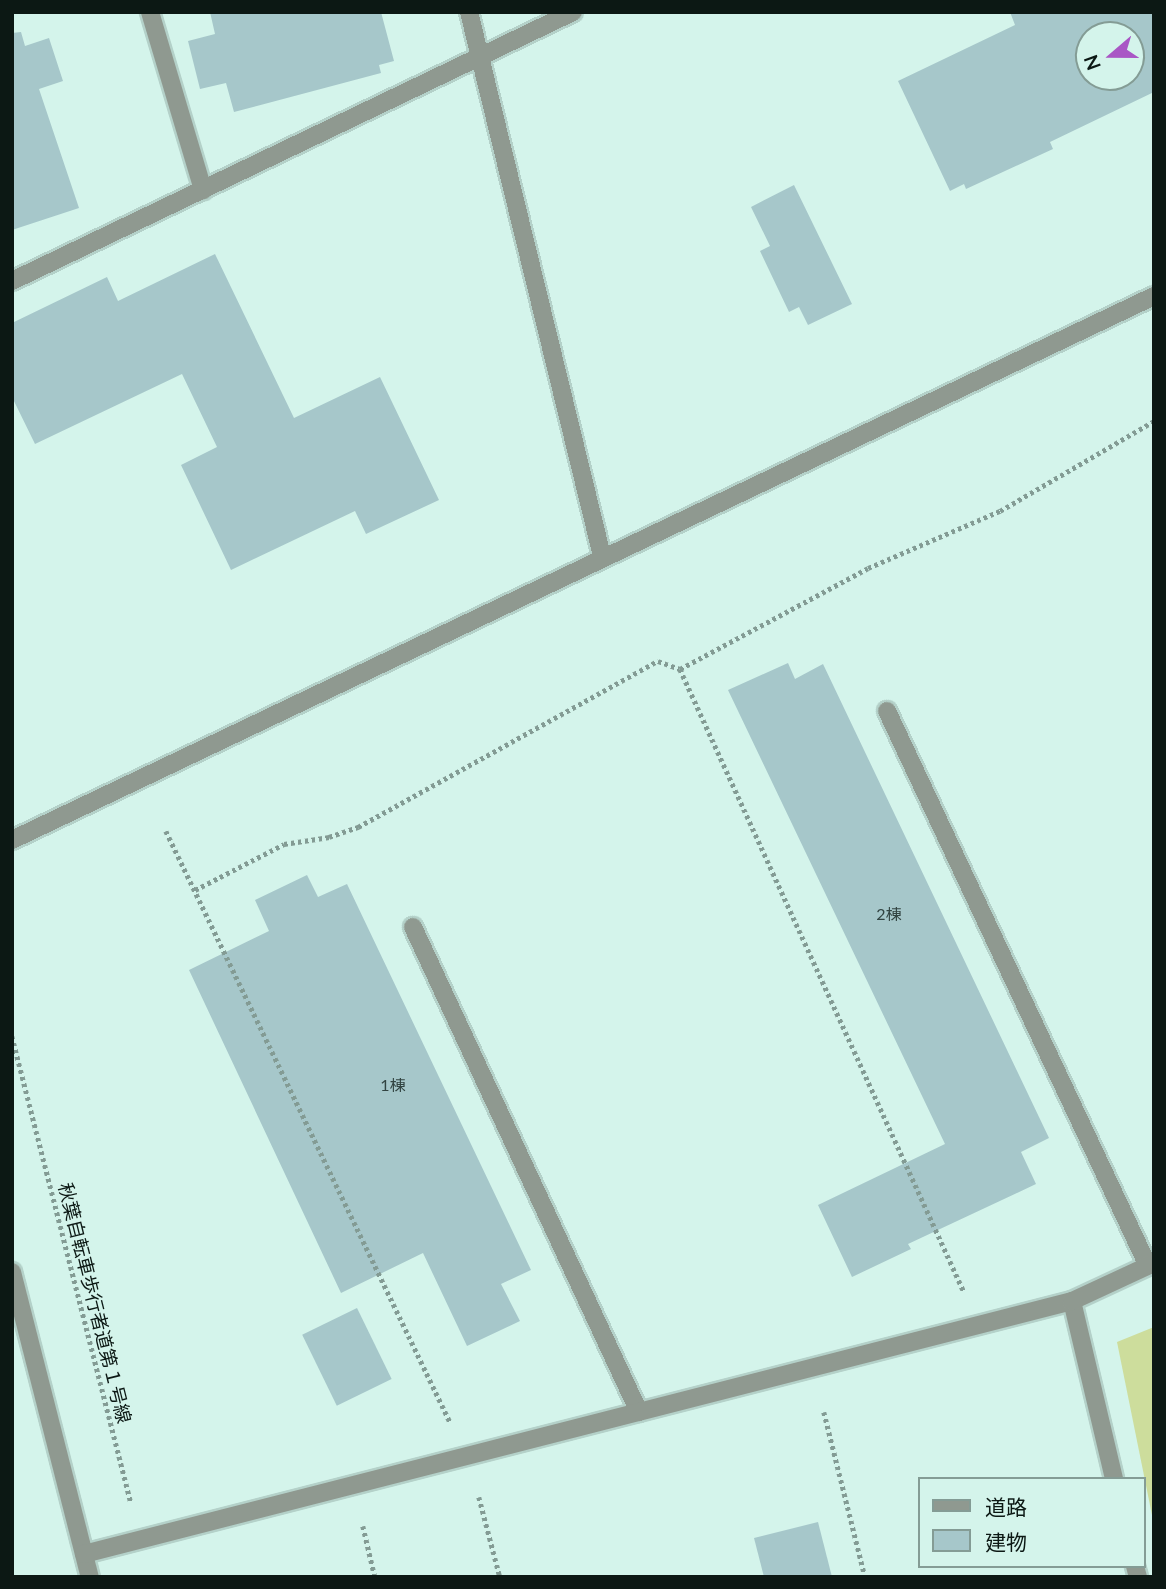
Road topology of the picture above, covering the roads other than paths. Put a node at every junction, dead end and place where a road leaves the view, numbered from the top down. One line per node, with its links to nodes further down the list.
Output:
1 (150, 12): 5 (street)
2 (469, 12): 4 (street)
3 (573, 12): 4 (street)
4 (481, 57): 5 (street); 8 (street)
5 (203, 190): 6 (street)
6 (12, 281)
7 (1154, 296): 8 (street)
8 (602, 556): 10 (street)
9 (887, 711): 12 (street)
10 (12, 840)
11 (412, 927): 15 (street)
12 (1151, 1264): 14 (street)
13 (12, 1272): 17 (street)
14 (1072, 1301): 15 (street); 16 (street)
15 (639, 1412): 17 (street)
16 (1114, 1477)
17 (84, 1554): 18 (street)
18 (90, 1577)

